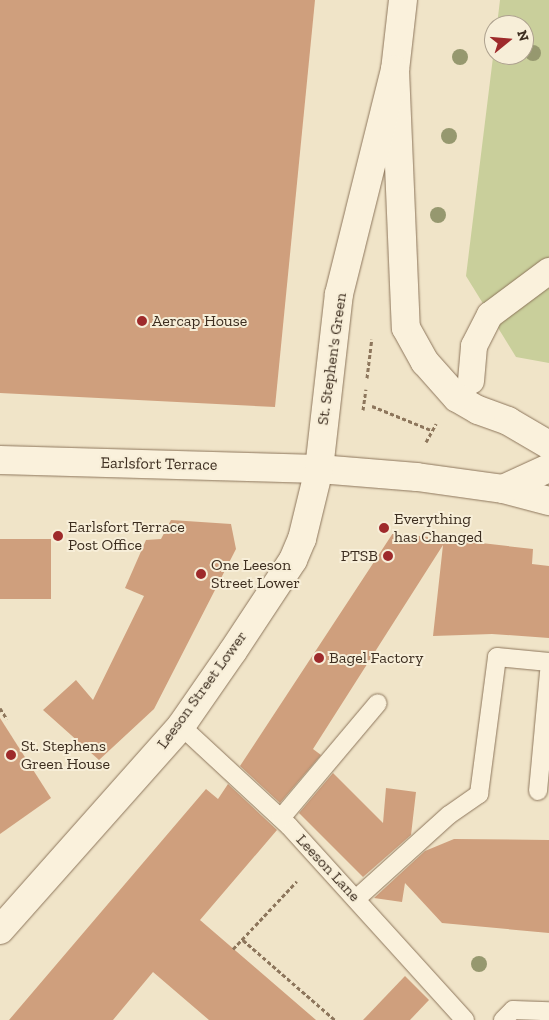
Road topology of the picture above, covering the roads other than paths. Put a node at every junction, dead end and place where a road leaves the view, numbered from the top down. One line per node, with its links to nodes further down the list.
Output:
1 (403, 0): 2 (main road, St. Stephen's Green)
2 (395, 70): 5 (main road, St. Stephen's Green); 8 (main road, St. Stephen's Green)
3 (549, 271): 4 (street)
4 (471, 381)
5 (549, 445)
6 (0, 460): 8 (main road, Earlsfort Terrace)
7 (549, 468): 9 (main road)
8 (319, 469): 9 (main road); 14 (main road, Leeson Street Lower)
9 (503, 489): 10 (main road)
10 (549, 501)
11 (549, 662): 17 (lane)
12 (549, 672): 15 (lane)
13 (378, 703): 16 (lane)
14 (181, 726): 16 (lane, Leeson Lane); 18 (main road, Leeson Street Lower)
15 (538, 791)
16 (281, 818): 17 (lane, Leeson Lane)
17 (356, 899): 20 (lane, Leeson Lane)
18 (0, 930)
19 (549, 1011): 21 (lane)
20 (464, 1020)
21 (503, 1020)

